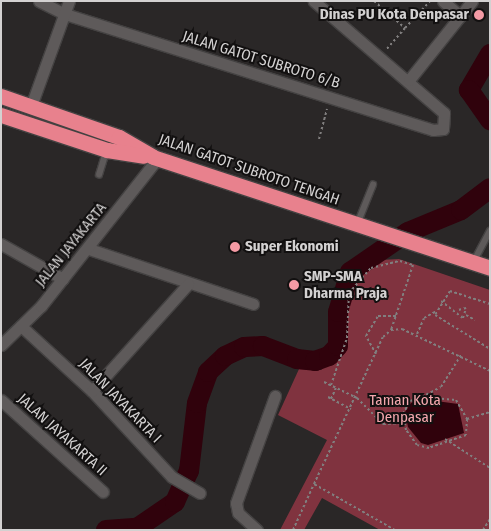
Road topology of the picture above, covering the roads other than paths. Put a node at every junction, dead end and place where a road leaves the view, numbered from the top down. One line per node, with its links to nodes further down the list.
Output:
1 (38, 1): 6 (street, JALAN GATOT SUBROTO 6/B)
2 (70, 1): 6 (street)
3 (314, 1): 8 (street)
4 (443, 1): 7 (street)
5 (472, 1): 7 (street)
6 (65, 14): 8 (street, JALAN GATOT SUBROTO 6/B); 10 (street)
7 (460, 16): 8 (street)
8 (409, 80)
9 (1, 96): 10 (highway, JALAN GATOT SUBROTO TENGAH)
10 (31, 106): 13 (highway, JALAN GATOT SUBROTO TENGAH)
11 (1, 115): 12 (highway)
12 (107, 150): 13 (highway); 14 (lane)
13 (156, 158): 16 (highway, JALAN GATOT SUBROTO TENGAH); 19 (street, JALAN JAYAKARTA)
14 (99, 175)
15 (373, 185): 16 (lane)
16 (357, 225): 20 (highway, JALAN GATOT SUBROTO TENGAH)
17 (490, 231): 20 (lane)
18 (1, 244): 22 (street)
19 (89, 249): 22 (street, JALAN JAYAKARTA); 23 (street)
20 (473, 263): 21 (highway, JALAN GATOT SUBROTO TENGAH)
21 (490, 268)
22 (63, 279): 25 (street, JALAN JAYAKARTA)
23 (188, 284): 24 (street); 27 (street)
24 (253, 304)
25 (21, 326): 26 (street, JALAN JAYAKARTA); 27 (street, JALAN JAYAKARTA I)
26 (1, 345)
27 (92, 391): 30 (street, JALAN JAYAKARTA I)
28 (275, 396): 32 (street)
29 (1, 400): 31 (street, JALAN JAYAKARTA II)
30 (195, 491)
31 (102, 492)
32 (257, 530)

